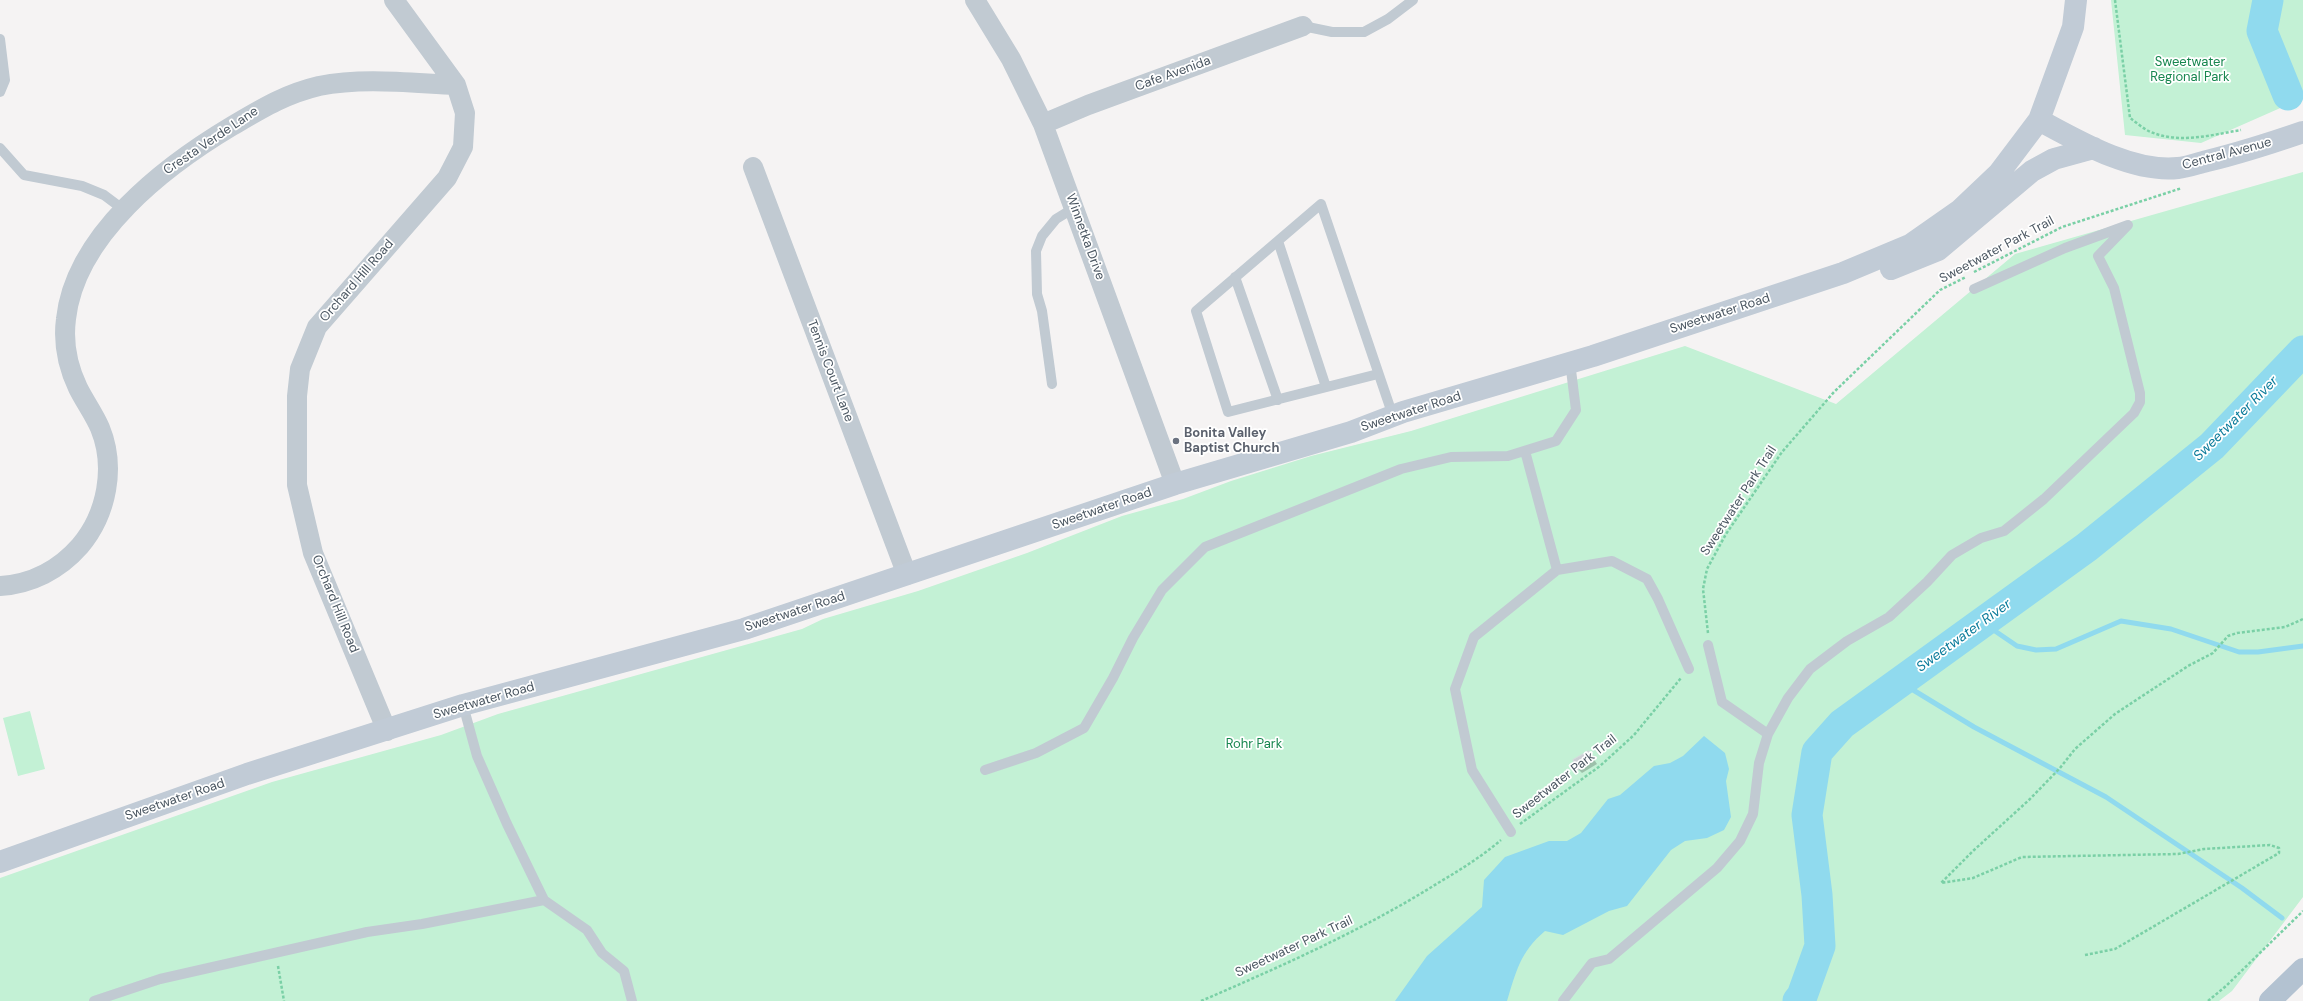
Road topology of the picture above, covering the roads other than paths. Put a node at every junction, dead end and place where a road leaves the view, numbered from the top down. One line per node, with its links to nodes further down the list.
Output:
1 (394, 0): 8 (street, Orchard Hill Road)
2 (975, 0): 11 (street, Winnetka Drive)
3 (1413, 0): 5 (lane)
4 (2076, 0): 10 (main road, Sweetwater Road)
5 (1401, 4): 6 (lane)
6 (1303, 26): 11 (street, Cafe Avenida)
7 (0, 39): 9 (lane)
8 (456, 85): 17 (street, Cresta Verde Lane); 36 (street, Orchard Hill Road)
9 (0, 92)
10 (2039, 120): 14 (main road, Central Avenue); 19 (main road, Sweetwater Road)
11 (1043, 124): 16 (street, Winnetka Drive)
12 (2303, 132): 14 (main road, Central Avenue)
13 (0, 148): 17 (lane)
14 (2094, 148): 19 (main road)
15 (753, 167): 31 (street, Tennis Court Lane)
16 (1074, 208): 24 (lane); 29 (street, Winnetka Drive)
17 (124, 210): 32 (street, Cresta Verde Lane)
18 (1278, 241): 20 (lane); 23 (lane); 25 (lane)
19 (1843, 273): 22 (main road, Sweetwater Road)
20 (1236, 277): 26 (lane); 26 (lane)
21 (1974, 289): 37 (lane)
22 (1570, 362): 27 (main road, Sweetwater Road); 28 (lane)
23 (1378, 374): 25 (lane); 27 (lane)
24 (1052, 384)
25 (1326, 387): 26 (lane)
26 (1278, 400)
27 (1393, 416): 29 (main road, Sweetwater Road)
28 (1525, 451): 30 (lane); 38 (lane)
29 (1175, 484): 31 (main road, Sweetwater Road)
30 (1557, 570): 34 (lane); 39 (lane)
31 (907, 575): 35 (main road, Sweetwater Road)
32 (0, 586)
33 (1708, 645): 37 (lane)
34 (1688, 669)
35 (463, 705): 36 (main road, Sweetwater Road); 41 (lane)
36 (387, 731): 40 (main road, Sweetwater Road)
37 (1768, 734): 45 (lane)
38 (986, 770)
39 (1511, 832)
40 (0, 862)
41 (544, 900): 43 (lane); 44 (lane)
42 (2303, 969): 46 (main road)
43 (94, 1001)
44 (632, 1001)
45 (1563, 1001)
46 (2270, 1001)

